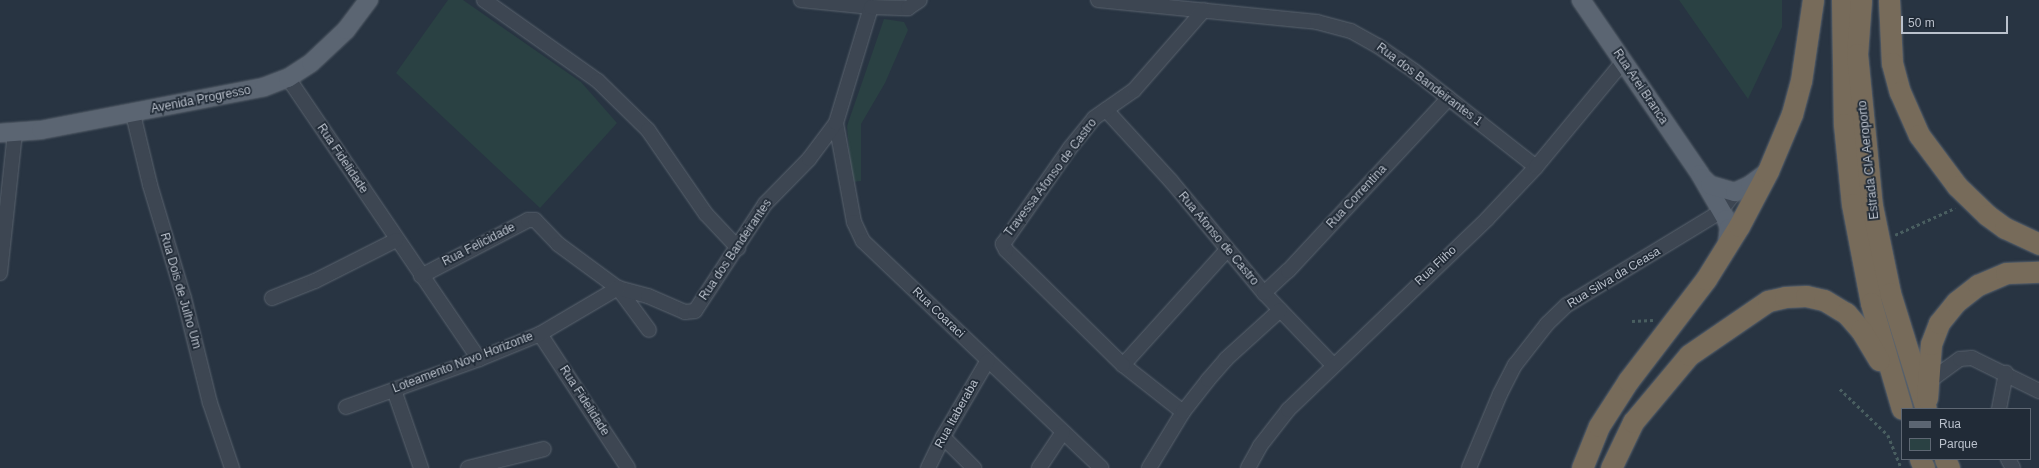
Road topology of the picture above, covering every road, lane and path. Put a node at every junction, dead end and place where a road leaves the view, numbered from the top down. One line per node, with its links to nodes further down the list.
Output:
1 (368, 0): 15 (main road, Avenida Progresso)
2 (484, 0): 31 (street)
3 (801, 0): 11 (street)
4 (920, 0): 12 (street)
5 (1098, 0): 13 (street, Rua dos Bandeirantes 1)
6 (1580, 0): 14 (main road, Rua Arei Branca)
7 (1813, 0): 22 (highway)
8 (1842, 0): 51 (highway, Estrada CIA Aeroporto)
9 (1861, 0): 53 (highway, Estrada CIA Aeroporto)
10 (1889, 0): 25 (highway)
11 (826, 2): 12 (street)
12 (871, 7): 19 (street, Rua dos Bandeirantes)
13 (1204, 10): 16 (street, Rua dos Bandeirantes 1); 17 (street, Travessa Afonso de Castro)
14 (1623, 62): 21 (street, Rua Fliho); 23 (main road, Rua Arei Branca)
15 (288, 78): 18 (main road, Avenida Progresso); 27 (street, Rua Fidelidade)
16 (1448, 98): 21 (street, Rua dos Bandeirantes 1); 37 (street, Rua Correntina)
17 (1106, 110): 32 (street, Rua Afonso de Castro); 44 (street, Travessa Afonso de Castro)
18 (133, 114): 20 (main road, Avenida Progresso); 59 (street, Rua Dois de Julho Um)
19 (836, 123): 31 (street, Rua dos Bandeirantes); 43 (street, Rua Coaraci)
20 (8, 133): 34 (street)
21 (1536, 167): 45 (street, Rua Fliho)
22 (1768, 171): 24 (main road); 30 (highway)
23 (1700, 174): 24 (main road, Rua Arei Branca); 26 (main road, Rua Arei Branca)
24 (1735, 192): 26 (street, Rua Silva da Ceasa)
25 (1966, 194): 28 (path); 29 (highway)
26 (1720, 212): 30 (main road, Rua Arei Branca); 69 (street, Rua Silva da Ceasa)
27 (396, 240): 35 (street, Rua Fidelidade); 38 (street)
28 (1897, 242)
29 (2039, 244)
30 (1727, 245): 70 (highway)
31 (738, 248): 36 (street, Rua dos Bandeirantes)
32 (1227, 250): 37 (street, Rua Afonso de Castro); 44 (street)
33 (2039, 272): 47 (highway)
34 (0, 273)
35 (421, 276): 36 (street, Rua Felicidade); 42 (street, Rua Fidelidade)
36 (618, 288): 40 (street); 41 (street, Loteamento Novo Horizonte)
37 (1264, 293): 39 (street, Rua Afonso de Castro)
38 (272, 298)
39 (1280, 310): 45 (street, Rua Afonso de Castro); 55 (street)
40 (649, 330)
41 (540, 334): 42 (street, Loteamento Novo Horizonte); 62 (street, Rua Fidelidade)
42 (480, 359): 49 (street, Loteamento Novo Horizonte)
43 (988, 360): 56 (street, Rua Coaraci); 57 (street, Rua Itaberaba)
44 (1123, 365): 55 (street, Travessa Afonso de Castro)
45 (1333, 365): 68 (street, Rua Fliho)
46 (2006, 373): 47 (street); 50 (street); 54 (street)
47 (1928, 382): 53 (highway)
48 (1840, 389): 72 (path)
49 (394, 390): 52 (street, Loteamento Novo Horizonte); 60 (street)
50 (2039, 391)
51 (1899, 401): 71 (highway)
52 (346, 407)
53 (1926, 408)
54 (1999, 408)
55 (1183, 412): 67 (street)
56 (1063, 432): 65 (street); 66 (street, Rua Coaraci)
57 (942, 437): 63 (street, Rua Itaberaba); 64 (street)
58 (544, 448): 61 (street)
59 (232, 468)
60 (420, 468)
61 (468, 468)
62 (628, 468)
63 (928, 468)
64 (974, 468)
65 (1039, 468)
66 (1101, 468)
67 (1149, 468)
68 (1248, 468)
69 (1469, 468)
70 (1582, 468)
71 (1611, 468)
72 (1901, 468)

